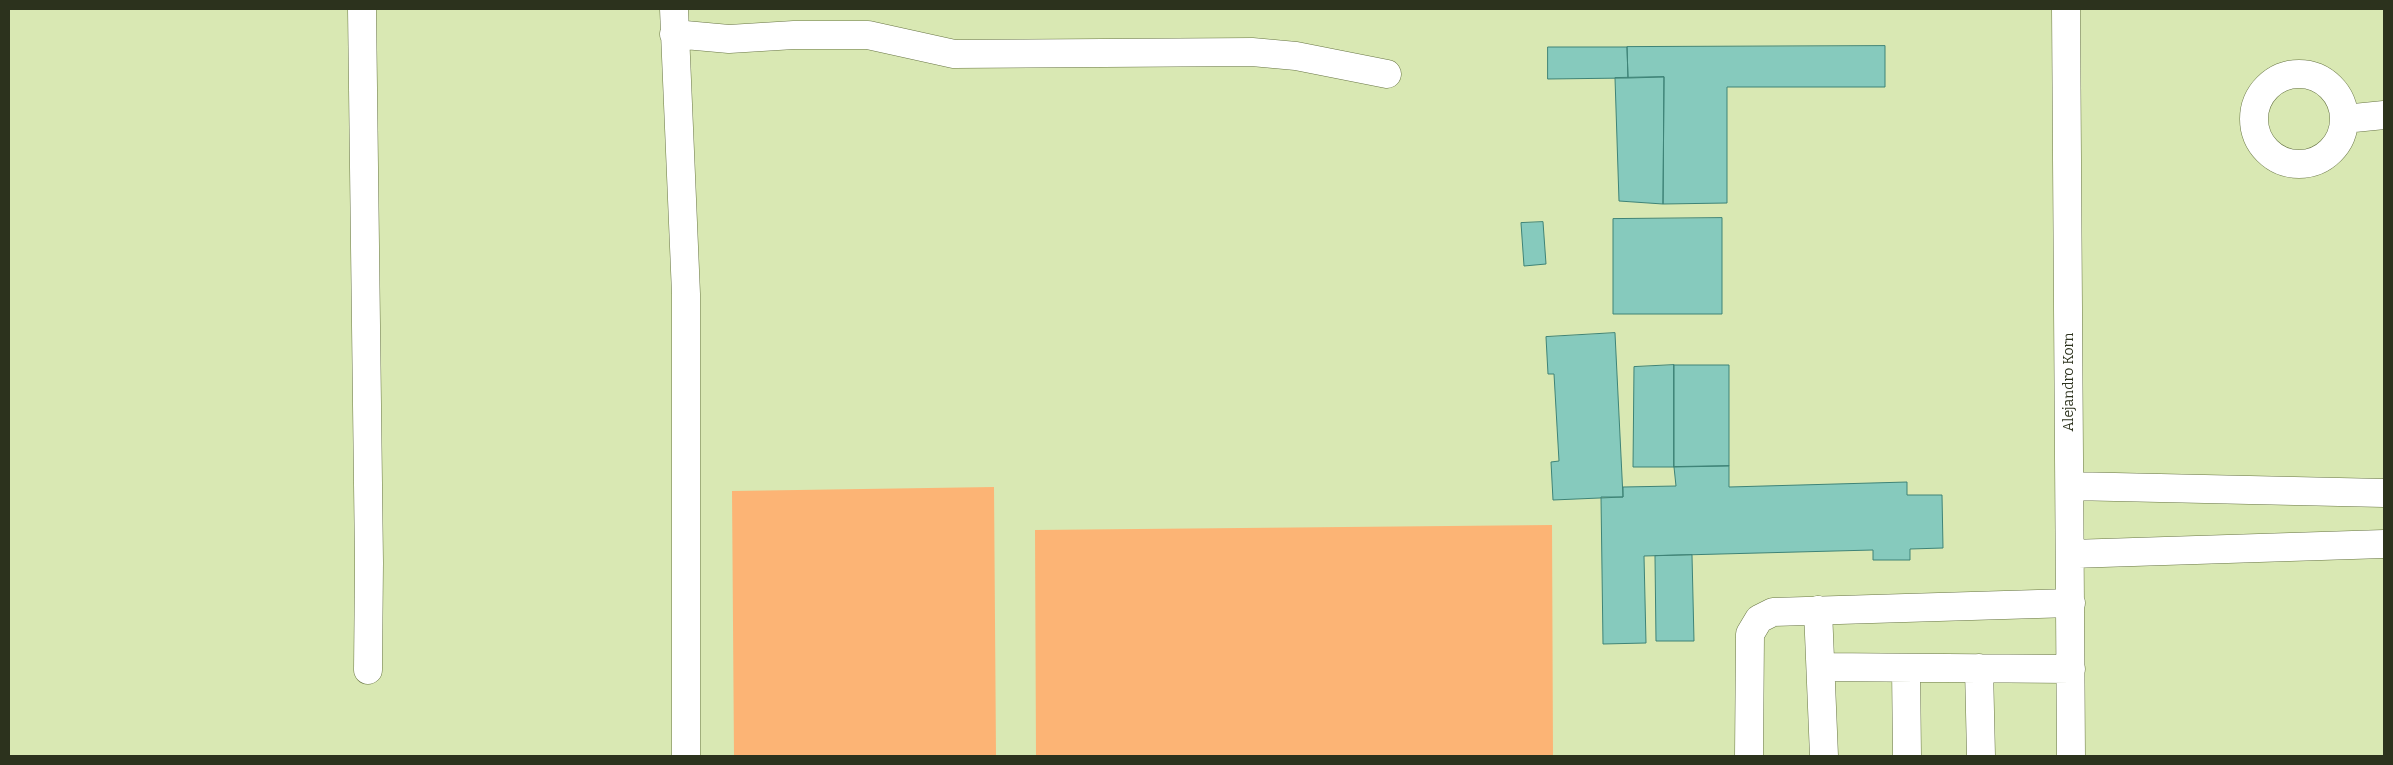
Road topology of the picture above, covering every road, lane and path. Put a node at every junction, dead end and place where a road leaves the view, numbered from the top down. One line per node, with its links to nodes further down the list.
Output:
1 (362, 9): 17 (street)
2 (2066, 9): 7 (street, Alejandro Korn)
3 (674, 21): 4 (street); 18 (street)
4 (1387, 74)
5 (2384, 115): 6 (street)
6 (2344, 118)
7 (2070, 486): 8 (street); 10 (street, Alejandro Korn)
8 (2384, 492)
9 (2384, 544): 10 (street)
10 (2070, 554): 11 (street, Alejandro Korn)
11 (2071, 603): 12 (street); 16 (street, Alejandro Korn)
12 (1818, 610): 13 (street); 19 (street)
13 (1821, 667): 14 (street); 20 (street)
14 (1906, 668): 15 (street); 21 (street)
15 (1979, 668): 16 (street); 22 (street)
16 (2071, 669): 23 (street, Alejandro Korn)
17 (368, 670)
18 (686, 756)
19 (1748, 756)
20 (1824, 756)
21 (1907, 756)
22 (1981, 756)
23 (2071, 756)

